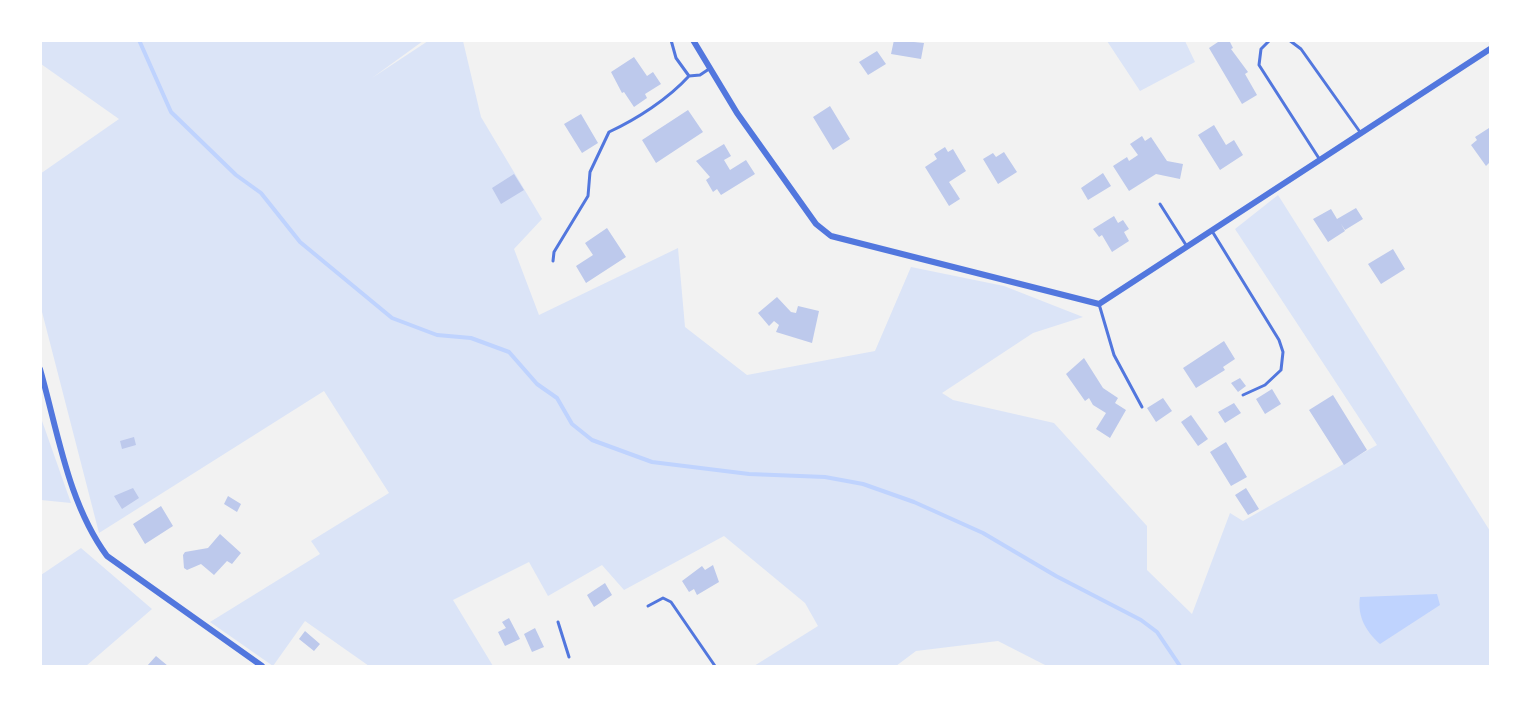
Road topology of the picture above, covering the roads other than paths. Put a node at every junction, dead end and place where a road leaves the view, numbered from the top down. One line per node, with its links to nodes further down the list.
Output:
1 (671, 40): 7 (lane)
2 (693, 40): 6 (street)
3 (1270, 40): 9 (lane)
4 (1289, 40): 8 (lane)
5 (1491, 49): 8 (street)
6 (709, 69): 7 (lane); 14 (street)
7 (689, 76): 13 (lane)
8 (1361, 134): 9 (street)
9 (1320, 160): 11 (street)
10 (1160, 204): 12 (lane)
11 (1212, 231): 12 (street); 16 (lane)
12 (1187, 247): 14 (street)
13 (553, 261)
14 (1099, 304): 17 (lane)
15 (40, 369): 21 (street)
16 (1243, 395)
17 (1142, 407)
18 (648, 606): 22 (lane)
19 (558, 622): 20 (lane)
20 (569, 657)
21 (261, 666)
22 (715, 666)

